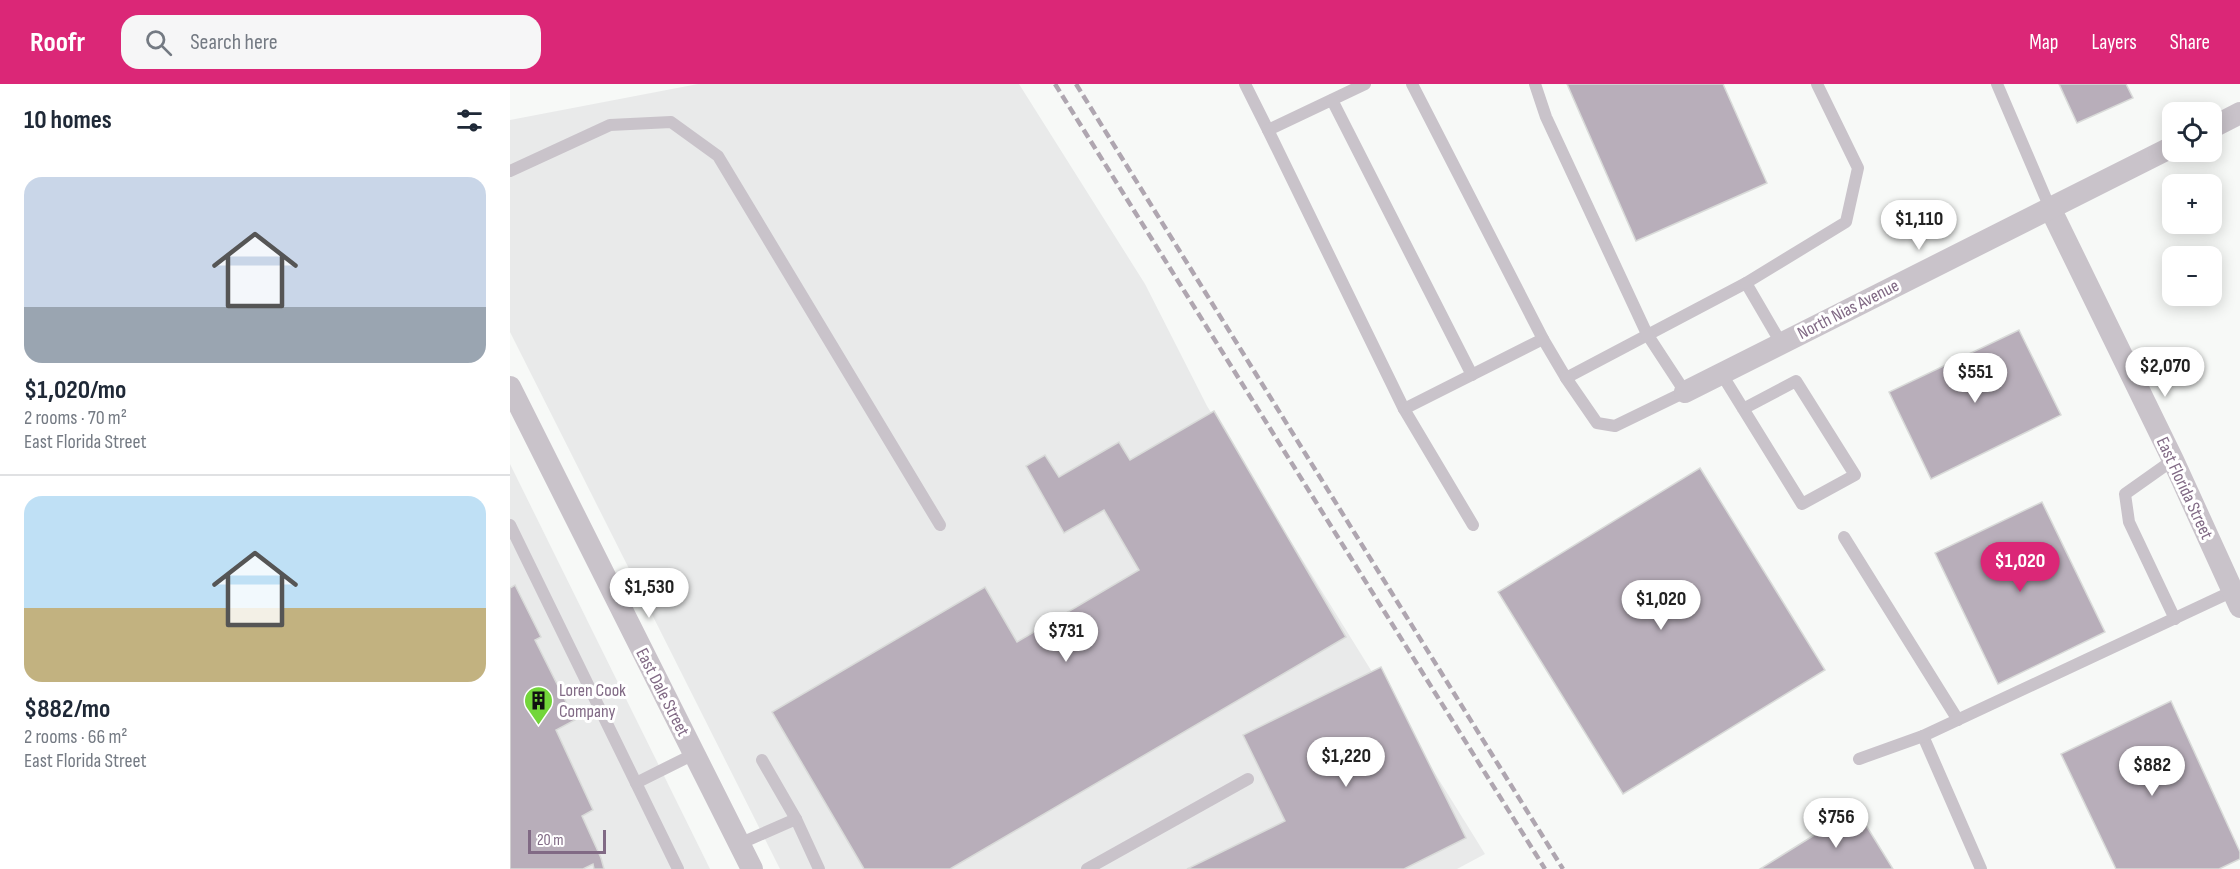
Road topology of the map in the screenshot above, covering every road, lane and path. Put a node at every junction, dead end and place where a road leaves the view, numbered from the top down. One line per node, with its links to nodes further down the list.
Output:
1 (1245, 84): 10 (lane)
2 (1365, 84): 7 (lane)
3 (1412, 84): 16 (lane)
4 (1535, 84): 15 (lane)
5 (1817, 84): 14 (lane)
6 (1997, 84): 13 (lane)
7 (1332, 100): 10 (lane); 19 (lane)
8 (2240, 113): 9 (street)
9 (2222, 122)
10 (1268, 130): 23 (lane)
11 (2162, 152): 13 (street, North Nias Avenue)
12 (510, 171): 27 (lane)
13 (2050, 208): 17 (street, North Nias Avenue); 25 (street, East Florida Street)
14 (1746, 283): 15 (lane); 17 (lane)
15 (1647, 334): 20 (lane); 21 (lane)
16 (1543, 339): 19 (lane); 20 (lane)
17 (1780, 343): 18 (street, North Nias Avenue)
18 (1721, 373): 21 (street, North Nias Avenue); 24 (lane)
19 (1472, 375): 23 (lane)
20 (1566, 378): 21 (lane)
21 (1685, 392)
22 (513, 401): 34 (street, East Dale Street)
23 (1404, 408): 28 (lane)
24 (1743, 409): 24 (lane)
25 (2173, 460): 30 (street, East Florida Street); 31 (lane)
26 (510, 525): 38 (lane)
27 (940, 525)
28 (1473, 525)
29 (1845, 537): 32 (lane)
30 (2236, 599): 31 (lane)
31 (2175, 619): 32 (lane)
32 (1958, 720): 33 (lane)
33 (1923, 736): 35 (lane); 45 (lane)
34 (694, 754): 38 (lane); 40 (street, East Dale Street)
35 (1858, 759)
36 (762, 760): 39 (lane)
37 (1248, 779): 44 (lane)
38 (636, 783): 41 (lane)
39 (796, 819): 40 (lane); 43 (lane)
40 (739, 844): 42 (street, East Dale Street)
41 (678, 869)
42 (752, 869)
43 (819, 869)
44 (1087, 869)
45 (1981, 869)

